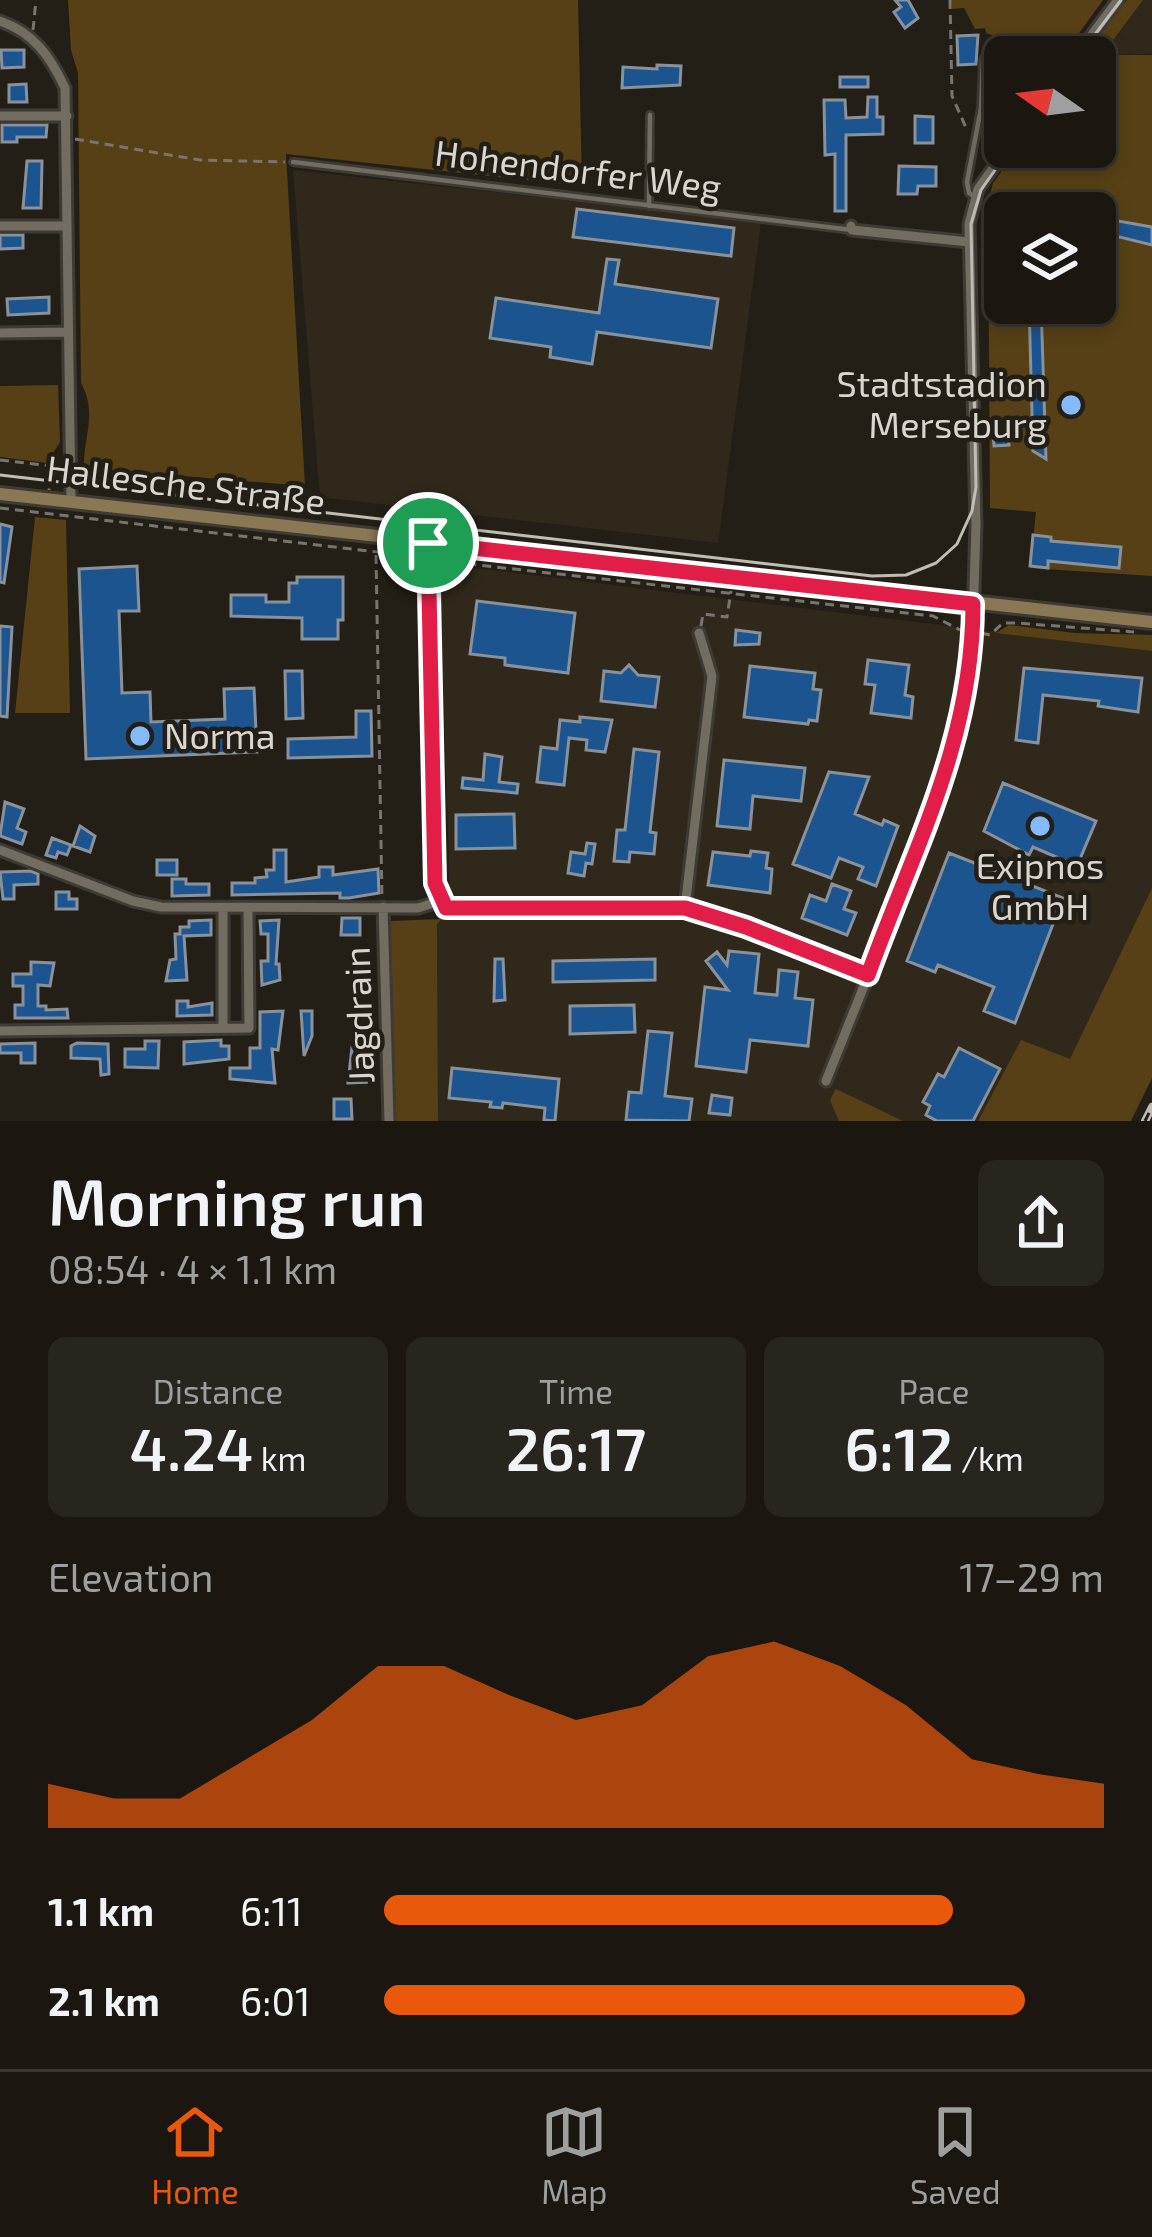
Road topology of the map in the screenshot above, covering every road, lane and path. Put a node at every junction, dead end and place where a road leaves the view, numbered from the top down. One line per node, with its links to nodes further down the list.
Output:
1 (36, 0): 6 (path)
2 (950, 0): 14 (path)
3 (1118, 0): 5 (street)
4 (0, 21): 6 (street)
5 (1091, 36)
6 (32, 38): 12 (street)
7 (984, 59): 9 (lane)
8 (984, 105): 9 (lane)
9 (981, 108): 14 (lane)
10 (650, 115): 18 (lane)
11 (0, 116): 12 (street)
12 (67, 116): 13 (street)
13 (67, 137): 15 (path); 20 (street)
14 (973, 142): 17 (lane)
15 (293, 162): 18 (lane, Hohendorfer Weg)
16 (994, 168): 17 (street)
17 (975, 197): 22 (street)
18 (649, 206): 21 (lane, Hohendorfer Weg)
19 (0, 226): 20 (street)
20 (68, 226): 23 (street)
21 (852, 228): 22 (street)
22 (969, 242): 35 (street)
23 (68, 332): 24 (street); 28 (street)
24 (0, 333)
25 (0, 460): 27 (path)
26 (0, 494): 27 (street, Hallesche Straße)
27 (48, 500): 28 (street, Hallesche Straße); 30 (path)
28 (71, 502): 31 (street, Hallesche Straße)
29 (0, 508): 30 (path)
30 (47, 515): 32 (path)
31 (428, 543): 33 (street); 35 (street, Hallesche Straße)
32 (376, 553): 33 (path); 42 (path)
33 (429, 568): 34 (path); 41 (street)
34 (731, 590): 37 (path); 39 (path)
35 (973, 604): 36 (street, Hallesche Straße); 37 (street)
36 (1152, 622)
37 (972, 632): 38 (path); 46 (street)
38 (1139, 632)
39 (699, 633): 45 (street)
40 (0, 850): 43 (street)
41 (440, 901): 42 (street); 45 (street)
42 (382, 907): 44 (street); 50 (street, Jagdrain)
43 (223, 908): 44 (street); 47 (street)
44 (248, 908): 47 (street)
45 (685, 908): 46 (street)
46 (868, 975): 49 (street)
47 (223, 1028): 48 (street)
48 (0, 1031)
49 (826, 1081)
50 (389, 1121)

